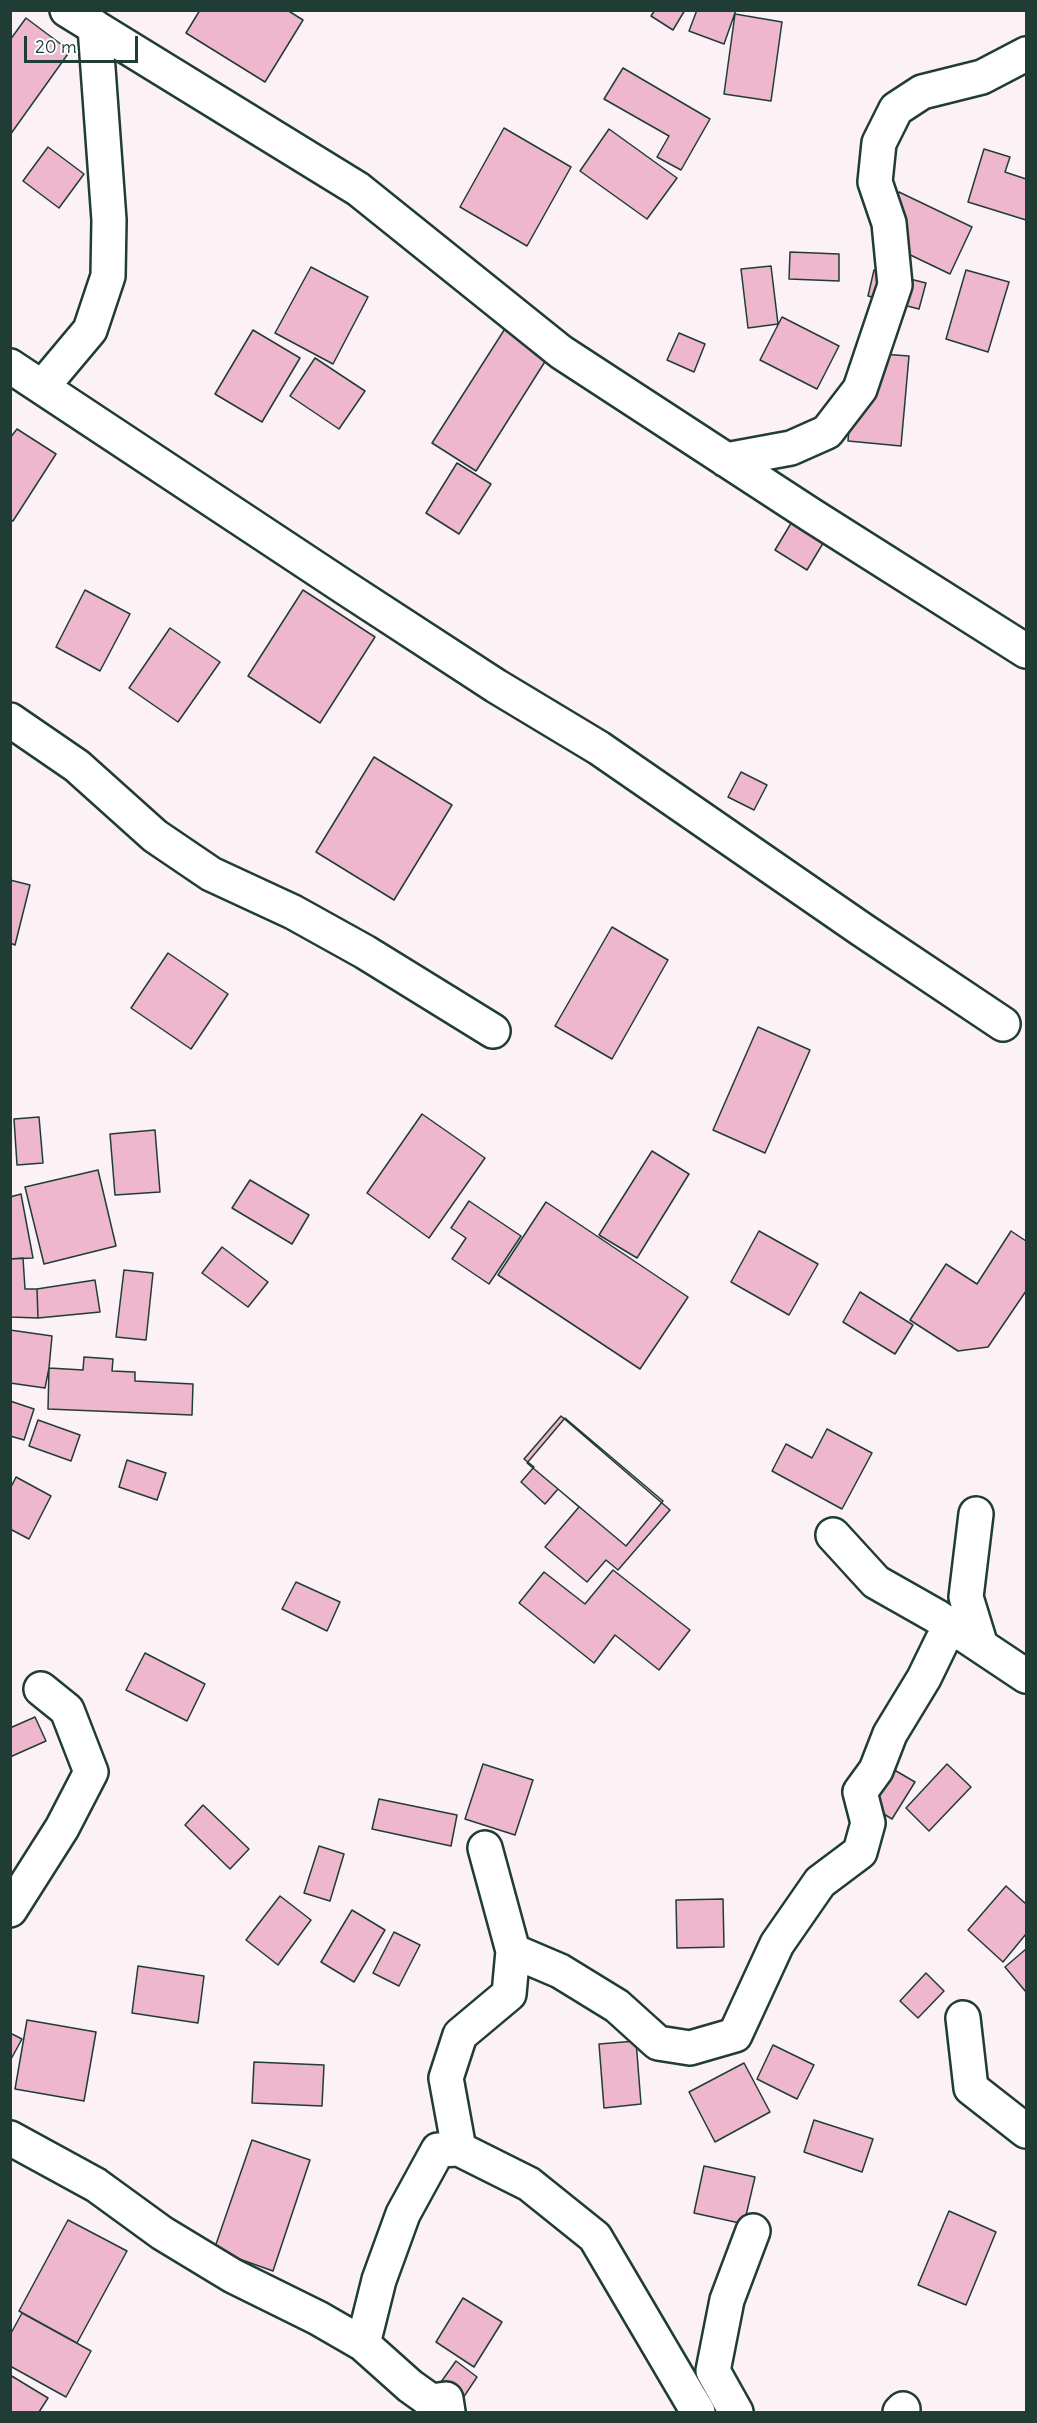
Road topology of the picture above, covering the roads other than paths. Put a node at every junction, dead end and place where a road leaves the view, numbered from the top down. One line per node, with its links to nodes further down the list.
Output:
1 (68, 10): 2 (street)
2 (95, 27): 5 (street); 6 (street)
3 (1026, 54): 6 (street)
4 (10, 366): 5 (street)
5 (43, 386): 9 (street)
6 (726, 460): 7 (street)
7 (1026, 651)
8 (10, 720): 10 (street)
9 (1003, 1024)
10 (493, 1031)
11 (976, 1514): 14 (street)
12 (833, 1535): 13 (street)
13 (953, 1628): 14 (street); 19 (street)
14 (981, 1646): 15 (street)
15 (1026, 1676)
16 (41, 1689): 18 (street)
17 (485, 1848): 19 (street)
18 (10, 1910)
19 (513, 1951): 23 (street)
20 (963, 2018): 21 (street)
21 (1026, 2131)
22 (10, 2138): 25 (street)
23 (459, 2149): 25 (street); 27 (street)
24 (753, 2231): 28 (street)
25 (363, 2344): 26 (street)
26 (448, 2412)
27 (698, 2412)
28 (736, 2412)

